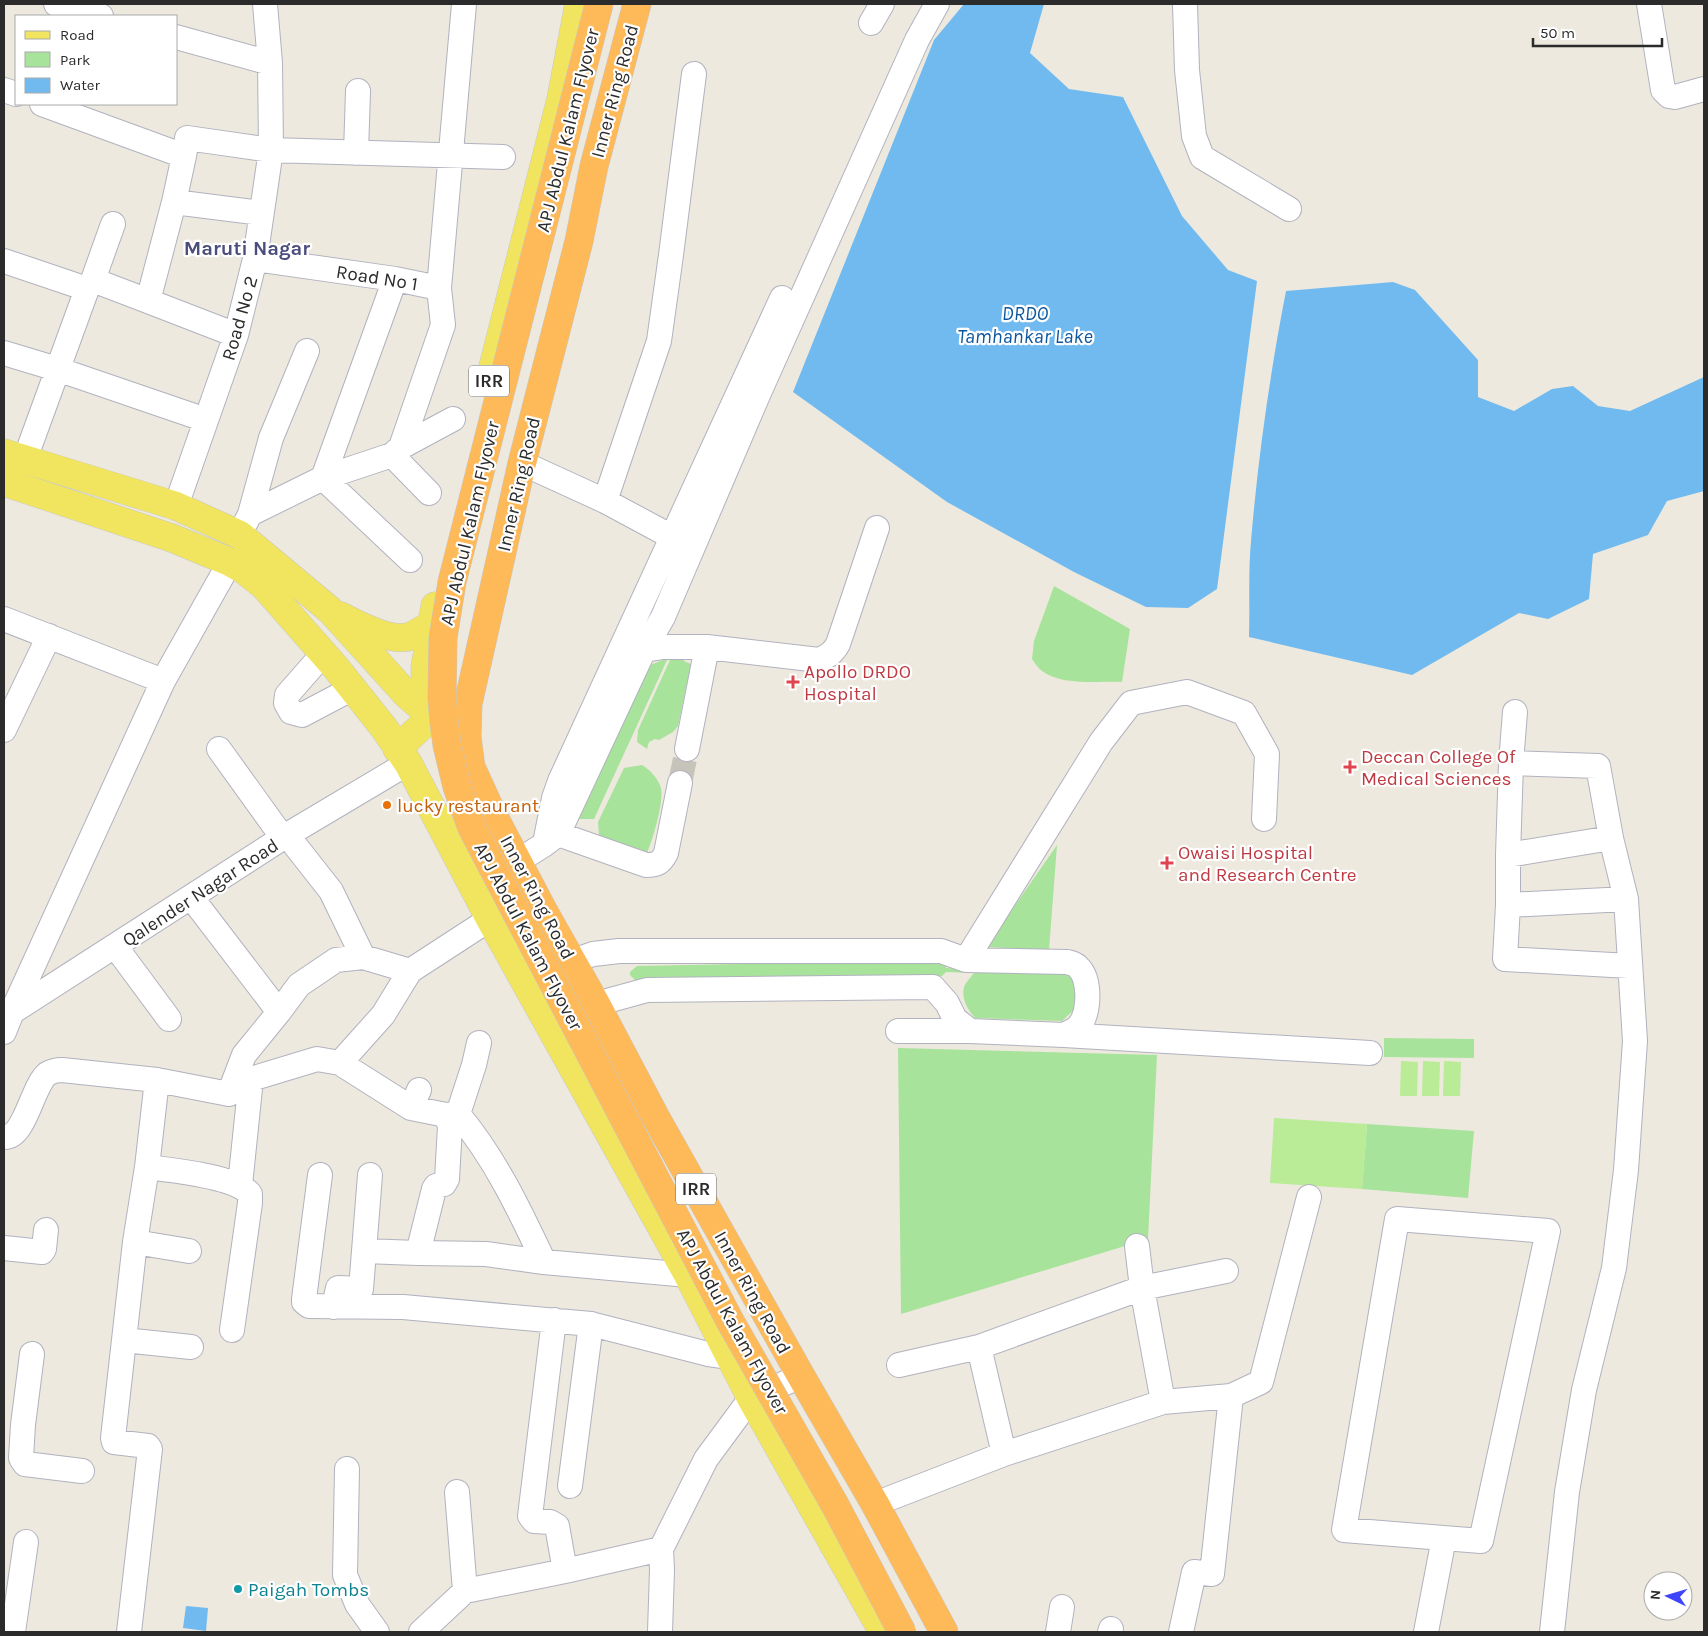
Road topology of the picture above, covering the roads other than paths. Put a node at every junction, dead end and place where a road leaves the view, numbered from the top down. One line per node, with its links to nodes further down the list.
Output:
1 (56, 4): 10 (street)
2 (265, 4): 12 (street, Road No 2)
3 (464, 4): 24 (street)
4 (579, 4): 16 (main road, IRR)
5 (600, 4): 154 (highway, APJ Abdul Kalam Flyover, bridge)
6 (637, 4): 18 (highway, Inner Ring Road / IRR)
7 (937, 4): 61 (street)
8 (1185, 4): 27 (street)
9 (1649, 4): 14 (street)
10 (97, 15)
11 (178, 38): 12 (street)
12 (270, 63): 21 (street, Road No 2)
13 (694, 74): 49 (street)
14 (1704, 89)
15 (358, 91): 22 (street)
16 (561, 99): 18 (highway); 19 (main road, IRR)
17 (45, 105): 23 (street)
18 (609, 111): 20 (highway, Inner Ring Road / IRR)
19 (551, 136): 20 (highway); 58 (main road, IRR)
20 (599, 146): 45 (highway, Inner Ring Road / IRR)
21 (271, 150): 22 (street); 23 (street); 28 (street, Road No 2)
22 (356, 153): 24 (street)
23 (184, 156): 26 (street)
24 (451, 156): 25 (street); 34 (street)
25 (503, 157)
26 (174, 202): 28 (street); 36 (street)
27 (1289, 209)
28 (261, 213): 30 (street, Road No 2)
29 (113, 224): 33 (street)
30 (255, 259): 32 (street, Road No 1); 37 (street, Road No 2)
31 (4, 261): 33 (street)
32 (395, 279): 34 (street, Road No 1); 46 (street)
33 (90, 284): 36 (street); 40 (street)
34 (439, 288): 43 (street)
35 (782, 298): 53 (street)
36 (148, 301): 37 (street)
37 (236, 335): 42 (street, Road No 2)
38 (307, 351): 51 (street)
39 (4, 353): 40 (street)
40 (57, 369): 42 (street); 44 (street)
41 (453, 419): 43 (street)
42 (206, 420): 50 (street, Road No 2)
43 (397, 451): 46 (street); 48 (street)
44 (15, 456): 50 (main road)
45 (522, 463): 49 (street); 68 (highway, Inner Ring Road / IRR)
46 (323, 478): 51 (street); 54 (street)
47 (4, 482): 55 (main road)
48 (429, 493)
49 (605, 501): 53 (street)
50 (176, 506): 51 (main road)
51 (245, 525): 56 (main road)
52 (877, 528): 60 (street)
53 (672, 536): 77 (street)
54 (410, 560)
55 (230, 562): 62 (main road); 63 (street)
56 (331, 611): 58 (main road); 65 (main road)
57 (4, 619): 59 (street)
58 (432, 624): 65 (main road, IRR)
59 (49, 636): 63 (street); 67 (street)
60 (707, 647): 61 (street); 70 (street)
61 (644, 650): 77 (street)
62 (323, 654): 64 (main road); 64 (street)
63 (163, 681): 93 (street)
64 (353, 688): 71 (main road)
65 (427, 712): 68 (main road); 71 (main road)
66 (1515, 712): 72 (street)
67 (4, 730)
68 (467, 737): 79 (highway, Inner Ring Road / IRR)
69 (219, 749): 75 (street)
70 (687, 749)
71 (403, 756): 75 (street, Qalender Nagar Road); 83 (main road, IRR)
72 (1511, 763): 76 (street); 78 (street)
73 (680, 783): 77 (street)
74 (1264, 819): 86 (street)
75 (285, 837): 80 (street, Qalender Nagar Road); 85 (street)
76 (1611, 838): 78 (street); 81 (street)
77 (552, 839): 79 (street)
78 (1508, 855): 82 (street)
79 (518, 861): 87 (highway, Inner Ring Road / IRR)
80 (191, 897): 84 (street, Qalender Nagar Road); 91 (street)
81 (1626, 899): 82 (street); 88 (street)
82 (1508, 905): 88 (street)
83 (490, 919): 89 (street); 119 (main road, IRR)
84 (115, 946): 92 (street); 93 (street, Qalender Nagar Road)
85 (362, 957): 89 (street); 91 (street)
86 (966, 960): 87 (street); 96 (street)
87 (572, 961): 90 (highway, Inner Ring Road / IRR)
88 (1629, 966): 159 (street)
89 (410, 971): 99 (street)
90 (596, 1004): 95 (street); 131 (highway, Inner Ring Road / IRR)
91 (279, 1012): 102 (street)
92 (169, 1019)
93 (8, 1022)
94 (898, 1030): 95 (street)
95 (970, 1031): 96 (street)
96 (1064, 1035): 98 (street)
97 (479, 1044): 103 (street)
98 (1370, 1053)
99 (340, 1063): 100 (street); 103 (street)
100 (251, 1079): 102 (street); 108 (street)
101 (157, 1080): 102 (street); 104 (street); 105 (street)
102 (229, 1094)
103 (452, 1115): 116 (street); 117 (street)
104 (4, 1137)
105 (147, 1167): 108 (street); 111 (street)
106 (320, 1176): 121 (street)
107 (370, 1176): 115 (street)
108 (240, 1185): 124 (street)
109 (1309, 1197): 132 (street)
110 (46, 1230): 113 (street)
111 (135, 1242): 114 (street); 125 (street)
112 (1137, 1246): 120 (street)
113 (4, 1248)
114 (189, 1251)
115 (364, 1251): 116 (street); 121 (street)
116 (418, 1253): 117 (street)
117 (544, 1262): 119 (street)
118 (1226, 1271): 120 (street)
119 (688, 1275): 129 (main road, IRR)
120 (1142, 1288): 127 (street); 134 (street)
121 (334, 1307): 122 (street)
122 (554, 1320): 123 (street); 145 (street)
123 (591, 1324): 129 (street); 139 (street)
124 (232, 1330)
125 (124, 1340): 126 (street); 149 (street)
126 (191, 1347)
127 (979, 1347): 130 (street); 136 (street)
128 (32, 1354): 135 (street)
129 (730, 1357): 133 (main road, IRR)
130 (899, 1365)
131 (800, 1376): 133 (street); 141 (highway, Inner Ring Road / IRR)
132 (1231, 1396): 134 (street); 157 (street)
133 (751, 1398): 144 (street); 153 (main road, IRR)
134 (1163, 1402): 136 (street)
135 (13, 1424): 138 (street)
136 (1004, 1454): 141 (street)
137 (347, 1469): 150 (street)
138 (82, 1471)
139 (570, 1486)
140 (456, 1492): 146 (street)
141 (875, 1504): 155 (highway, Inner Ring Road / IRR)
142 (1444, 1538): 142 (street); 158 (street)
143 (26, 1542): 148 (street)
144 (661, 1549): 145 (street); 152 (street)
145 (565, 1572): 146 (street)
146 (465, 1591): 151 (street)
147 (1062, 1607): 156 (street)
148 (10, 1627)
149 (129, 1632)
150 (377, 1632)
151 (421, 1632)
152 (660, 1632)
153 (883, 1632)
154 (902, 1632)
155 (944, 1632)
156 (1058, 1632)
157 (1181, 1632)
158 (1426, 1632)
159 (1552, 1632)

